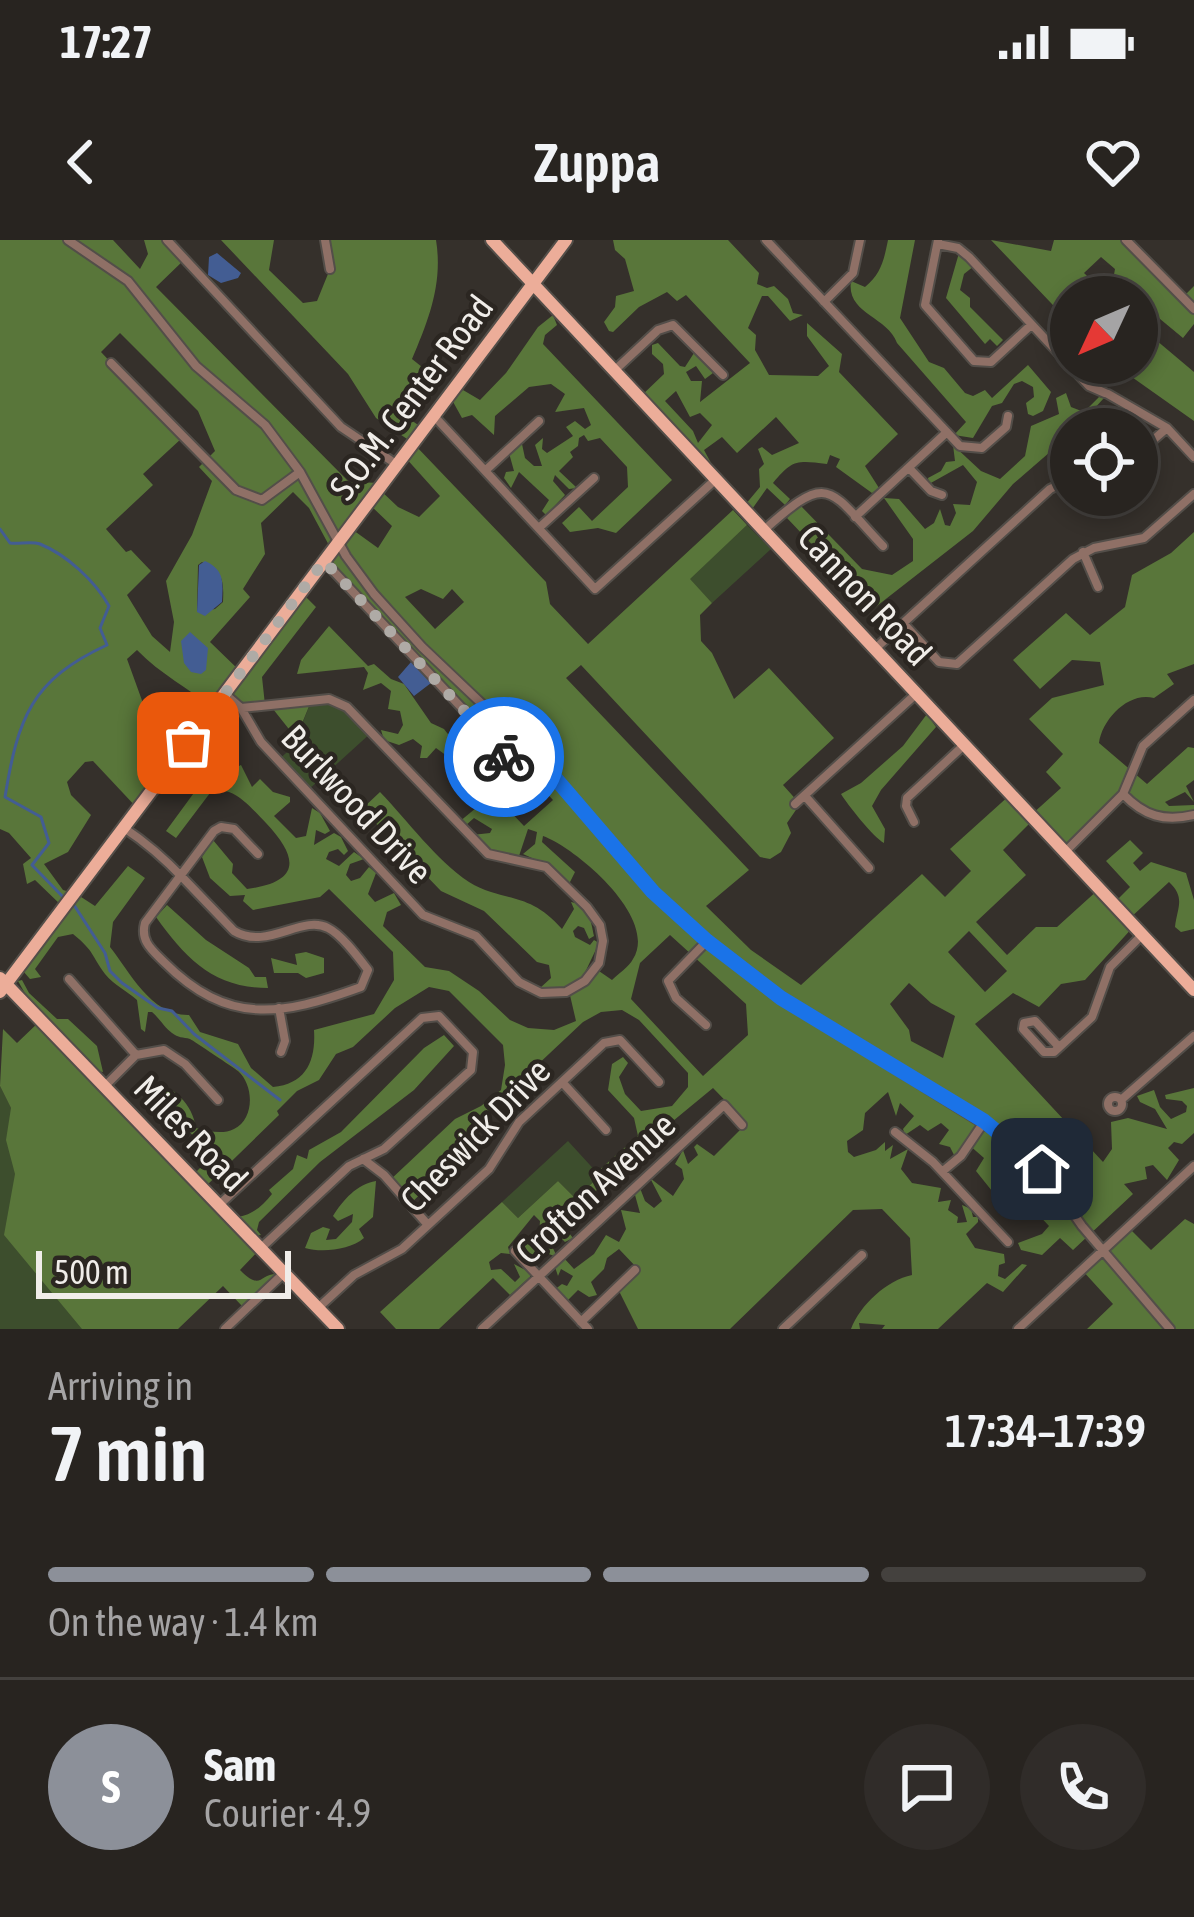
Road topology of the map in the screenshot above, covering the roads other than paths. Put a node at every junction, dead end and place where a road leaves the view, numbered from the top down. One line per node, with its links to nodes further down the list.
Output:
1 (68, 240): 28 (street)
2 (167, 240): 25 (street)
3 (325, 240): 10 (street)
4 (492, 240): 11 (main road, Cannon Road)
5 (566, 240): 11 (main road, S.O.M. Center Road)
6 (766, 240): 12 (street)
7 (860, 240): 12 (street)
8 (1126, 240): 13 (street)
9 (938, 242): 14 (street); 14 (street)
10 (330, 269)
11 (533, 285): 16 (main road, Cannon Road); 18 (main road, S.O.M. Center Road)
12 (824, 302): 22 (street)
13 (1194, 309)
14 (1031, 325): 21 (street)
15 (111, 363): 28 (street)
16 (615, 370): 17 (street); 30 (main road, Cannon Road)
17 (723, 375)
18 (434, 416): 25 (main road, S.O.M. Center Road); 27 (street)
19 (1008, 416): 22 (street)
20 (539, 422): 27 (street)
21 (1167, 428): 23 (street); 24 (street)
22 (947, 432): 26 (street)
23 (1158, 436)
24 (1194, 458)
25 (397, 465): 37 (main road, S.O.M. Center Road)
26 (909, 468): 33 (street); 34 (street)
27 (486, 470): 35 (street)
28 (300, 472): 37 (street)
29 (594, 478): 35 (street)
30 (715, 480): 35 (street); 36 (main road, Cannon Road)
31 (1050, 489): 42 (street)
32 (1194, 494): 39 (street)
33 (942, 495)
34 (856, 517): 36 (street); 38 (street)
35 (540, 527)
36 (764, 531): 43 (main road, Cannon Road)
37 (339, 542): 40 (main road, S.O.M. Center Road); 49 (street)
38 (883, 546)
39 (1084, 552): 41 (street); 42 (street)
40 (324, 561): 44 (main road, S.O.M. Center Road); 49 (street)
41 (1098, 587)
42 (903, 623): 43 (street)
43 (875, 649): 45 (main road, Cannon Road)
44 (225, 694): 47 (street); 55 (main road, S.O.M. Center Road)
45 (916, 694): 48 (main road, Cannon Road); 51 (street)
46 (1194, 700): 50 (street)
47 (241, 708): 47 (street, Burlwood Drive)
48 (964, 745): 54 (street); 56 (main road, Cannon Road)
49 (538, 758): 61 (street)
50 (1123, 794): 53 (street); 56 (street)
51 (805, 796): 52 (street); 58 (street)
52 (796, 804)
53 (1194, 815)
54 (914, 822)
55 (124, 828): 59 (street); 63 (main road, S.O.M. Center Road)
56 (1065, 852): 60 (main road, Cannon Road)
57 (258, 854): 59 (street)
58 (869, 868)
59 (181, 876): 65 (street); 65 (street)
60 (1142, 935): 64 (main road, Cannon Road); 68 (street)
61 (707, 941): 66 (street); 76 (street)
62 (69, 979): 70 (street)
63 (2, 985): 73 (main road, Miles Road)
64 (1194, 990)
65 (279, 1008): 69 (street)
66 (706, 1024)
67 (1194, 1036): 75 (street)
68 (1059, 1047): 68 (street)
69 (281, 1052)
70 (136, 1055): 73 (street); 74 (street)
71 (562, 1082): 72 (street, Cheswick Drive); 78 (street); 84 (street, Cheswick Drive)
72 (659, 1082)
73 (104, 1086): 83 (main road, Miles Road)
74 (218, 1100)
75 (1121, 1100)
76 (984, 1121): 82 (street); 87 (street)
77 (742, 1125): 92 (street, Crofton Avenue)
78 (606, 1130)
79 (895, 1132): 82 (street)
80 (363, 1159): 83 (street); 84 (street); 86 (street)
81 (1194, 1166): 87 (street)
82 (943, 1171): 85 (street)
83 (219, 1205): 86 (main road, Miles Road)
84 (428, 1225): 93 (street, Cheswick Drive)
85 (1009, 1242)
86 (260, 1249): 91 (main road, Miles Road)
87 (1103, 1250): 99 (street); 100 (street)
88 (515, 1251): 92 (street)
89 (862, 1255): 98 (street)
90 (635, 1270): 94 (street)
91 (284, 1273): 93 (main road, Miles Road); 95 (street)
92 (538, 1276): 94 (street); 97 (street, Crofton Avenue)
93 (318, 1307): 96 (main road, Miles Road)
94 (585, 1325)
95 (225, 1329)
96 (338, 1329)
97 (482, 1329)
98 (783, 1329)
99 (1018, 1329)
100 (1170, 1329)

